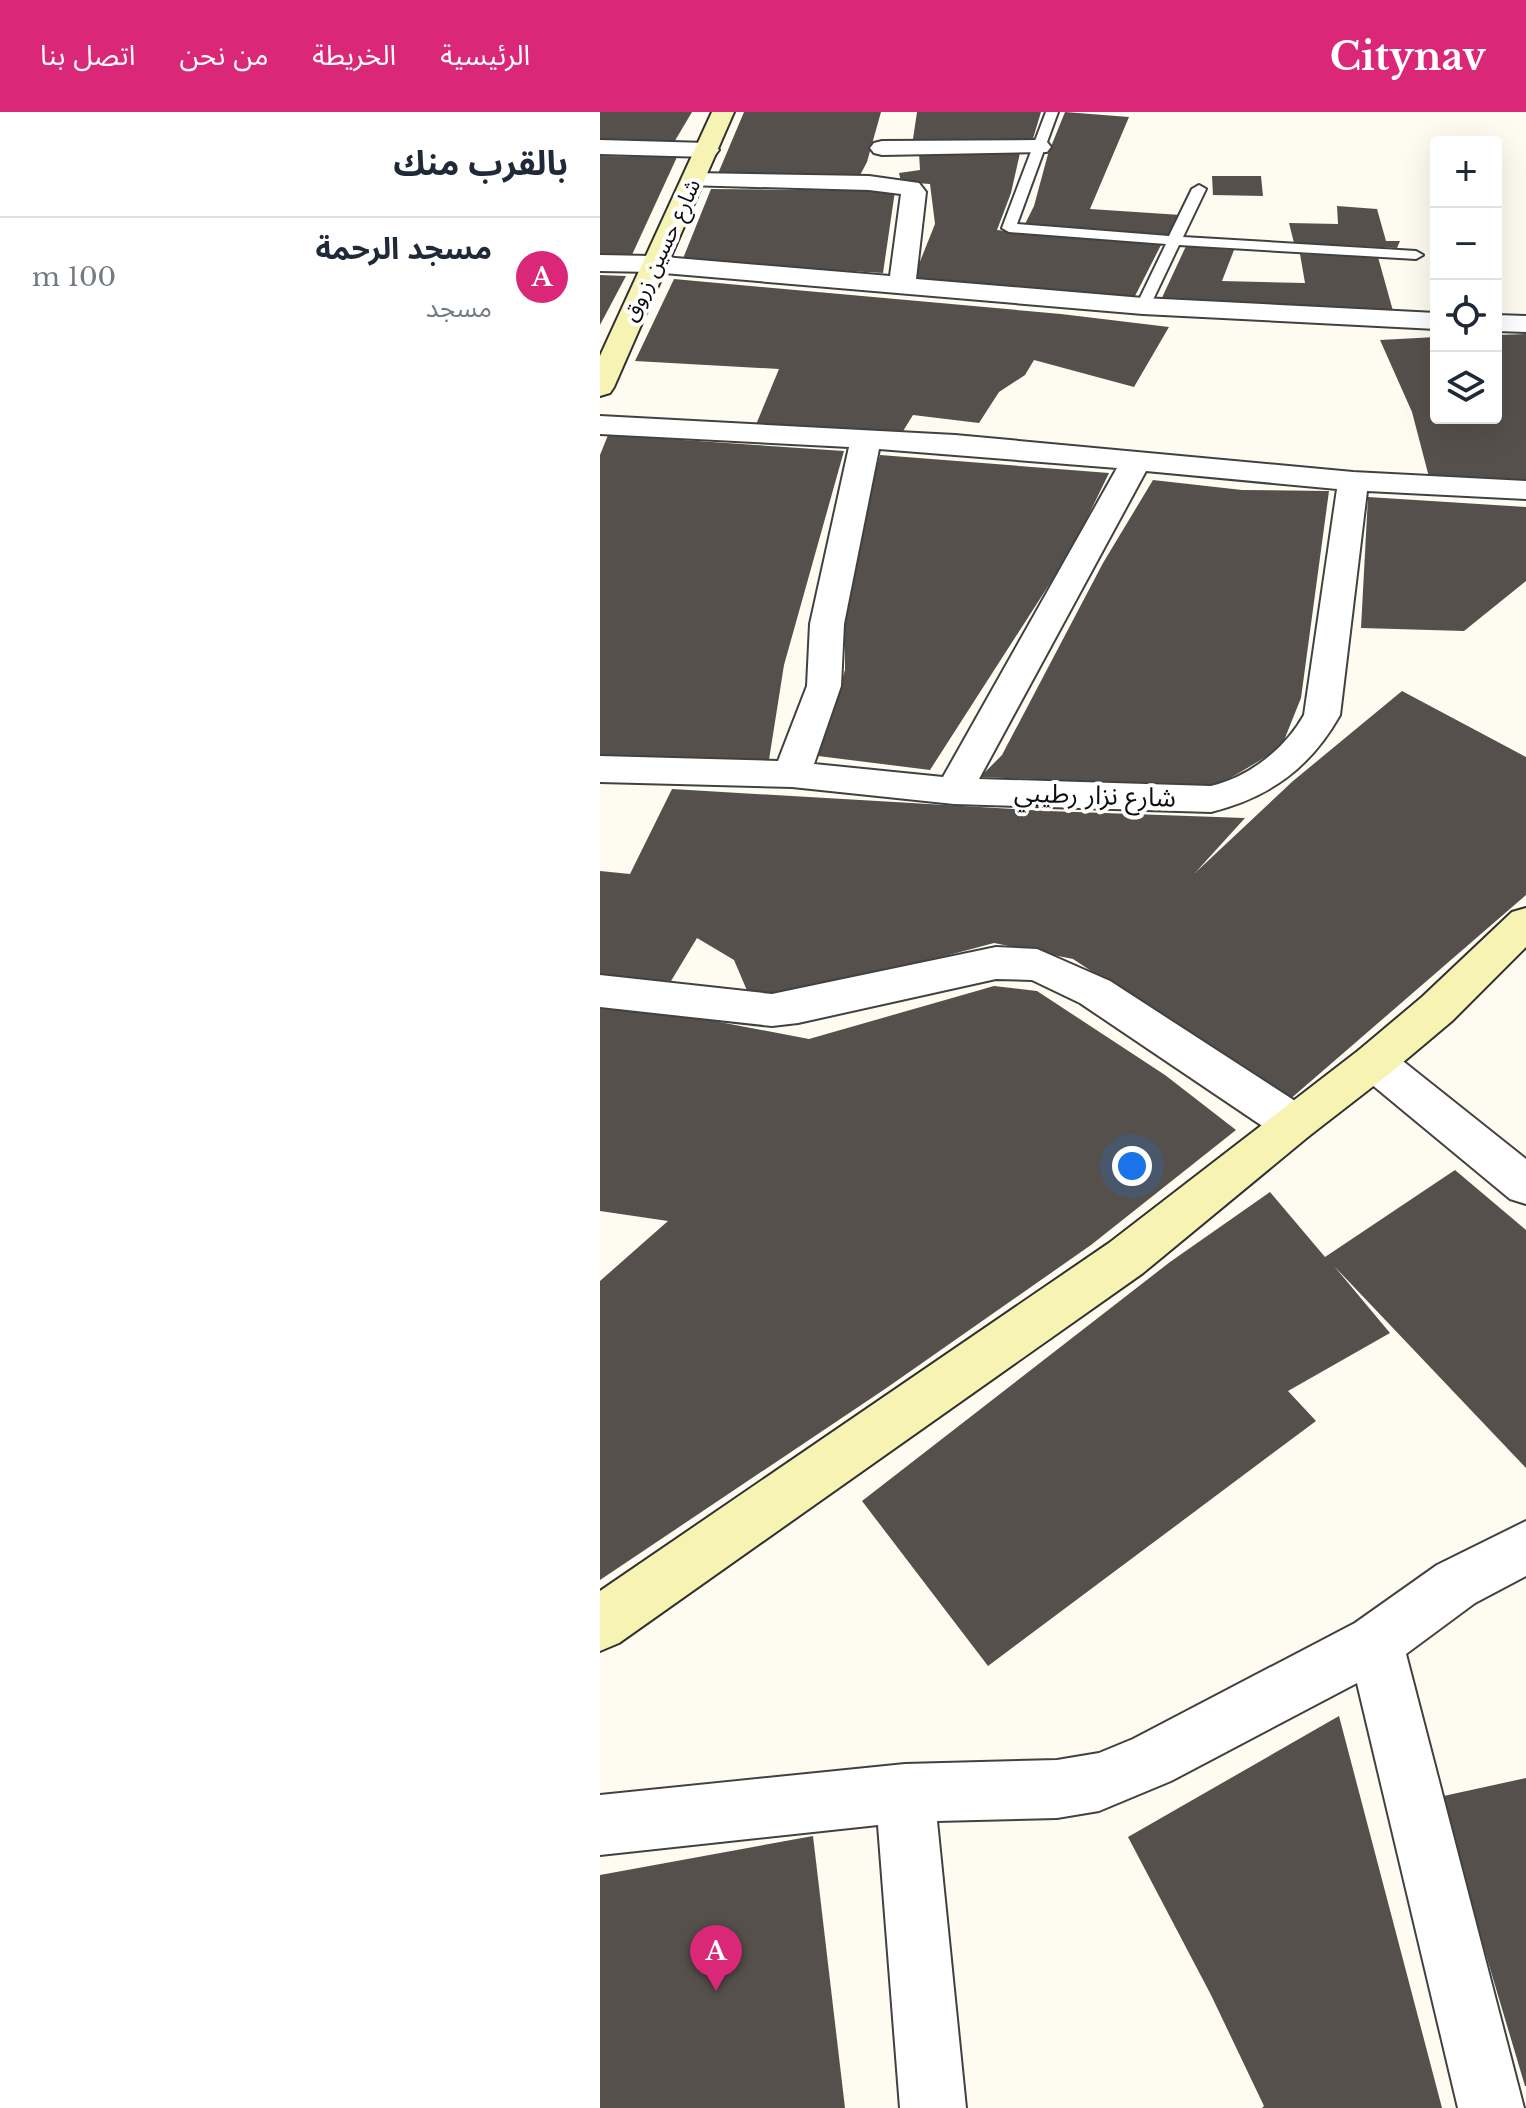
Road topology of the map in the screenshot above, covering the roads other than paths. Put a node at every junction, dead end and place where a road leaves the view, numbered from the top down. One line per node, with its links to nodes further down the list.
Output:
1 (723, 112): 7 (street, شارع حسين زروق)
2 (1052, 112): 5 (lane)
3 (891, 124): 6 (street)
4 (600, 147): 7 (street)
5 (1039, 147): 6 (street); 11 (lane)
6 (882, 148): 9 (street)
7 (707, 150): 8 (street, شارع حسين زروق)
8 (694, 180): 9 (street); 14 (street, شارع حسين زروق)
9 (869, 183): 15 (street)
10 (1199, 189): 11 (lane)
11 (1176, 241): 12 (lane); 16 (lane)
12 (1416, 255)
13 (600, 263): 14 (street)
14 (652, 264): 15 (street); 20 (street, شارع حسين زروق)
15 (902, 285): 16 (street)
16 (1143, 306): 17 (street)
17 (1430, 321)
18 (1502, 323): 19 (street)
19 (1526, 324)
20 (600, 387)
21 (600, 425): 22 (street)
22 (866, 439): 23 (street); 27 (street)
23 (1136, 462): 24 (street); 28 (street)
24 (1353, 481): 25 (street); 28 (street, شارع نزار رطيبي)
25 (1526, 490)
26 (600, 769): 27 (street, شارع نزار رطيبي)
27 (792, 774): 28 (street, شارع نزار رطيبي)
28 (954, 791)
29 (1526, 923): 31 (street)
30 (600, 991): 32 (street)
31 (1374, 1062): 32 (street); 33 (street)
32 (1293, 1123): 35 (street)
33 (1526, 1185)
34 (1526, 1547): 36 (street)
35 (600, 1624)
36 (1375, 1643): 37 (street); 40 (street)
37 (905, 1793): 38 (street); 39 (street)
38 (600, 1825)
39 (933, 2108)
40 (1491, 2108)

